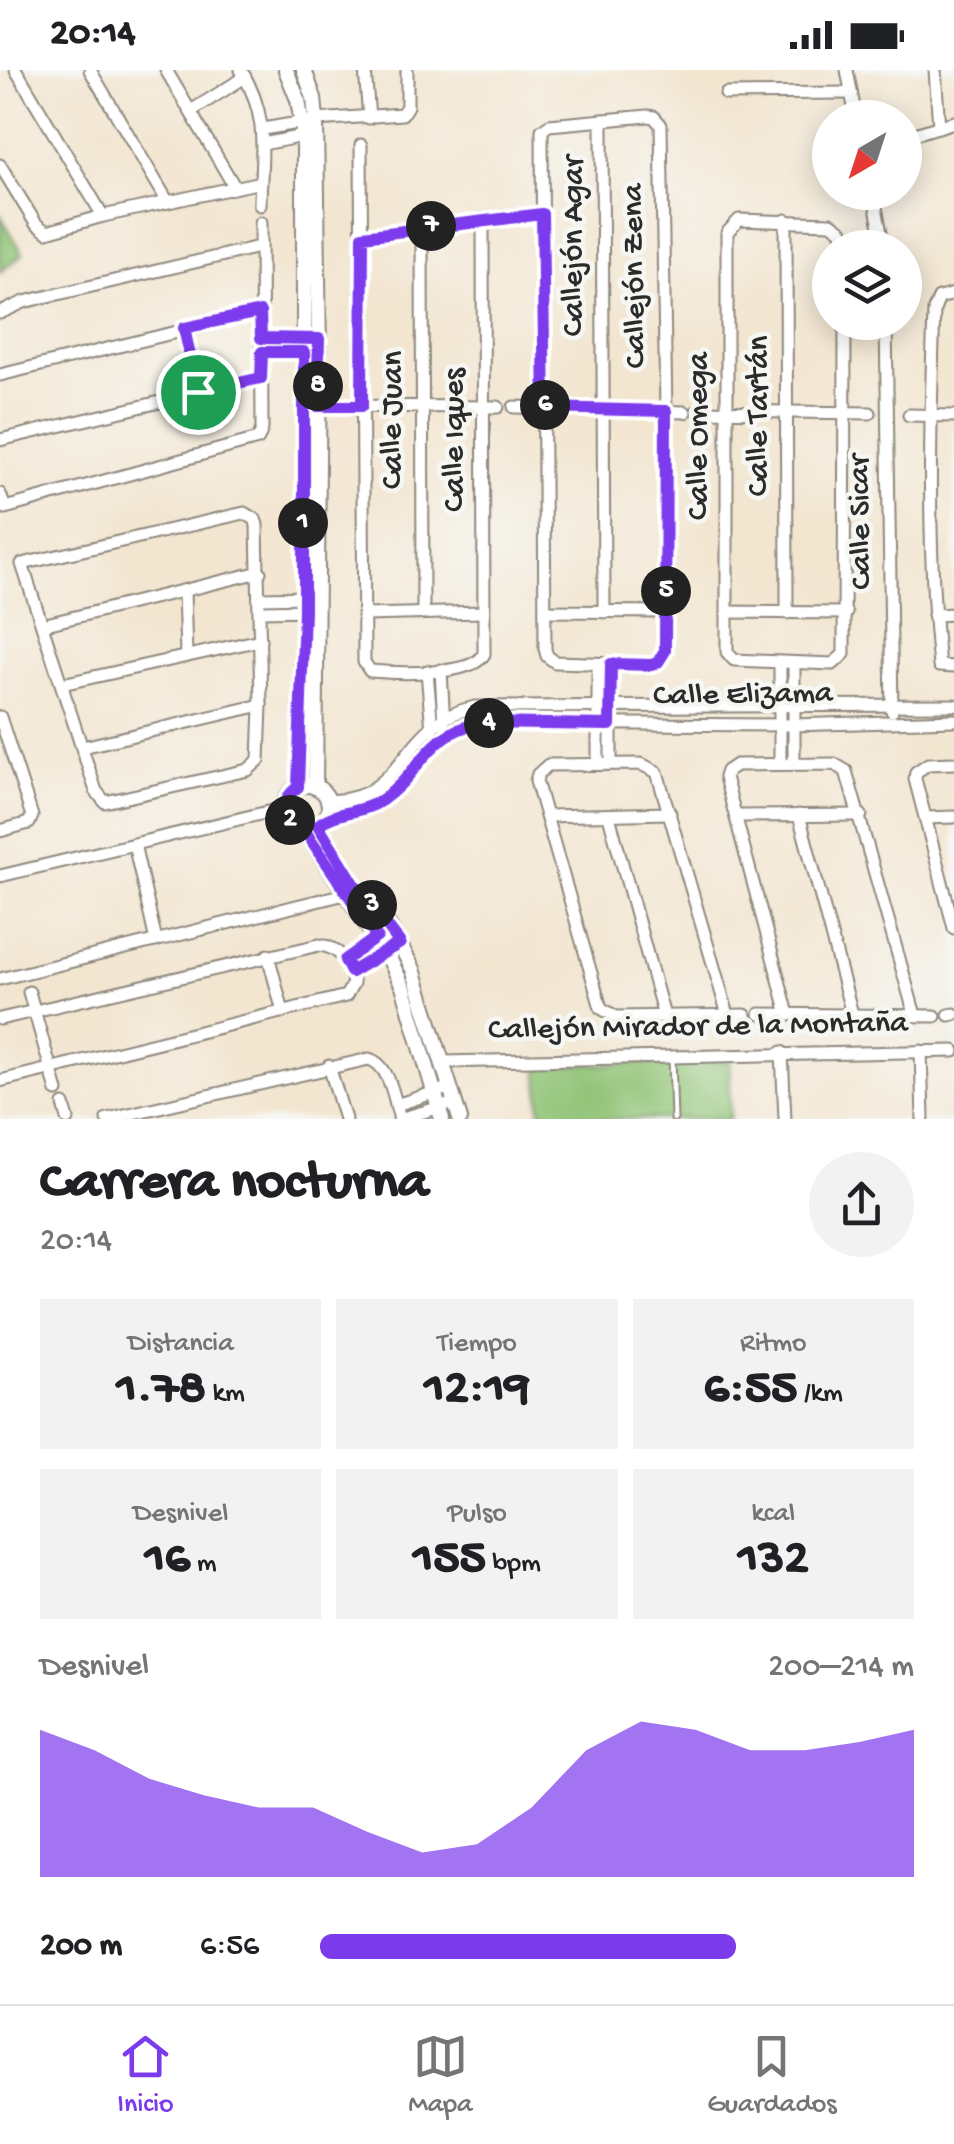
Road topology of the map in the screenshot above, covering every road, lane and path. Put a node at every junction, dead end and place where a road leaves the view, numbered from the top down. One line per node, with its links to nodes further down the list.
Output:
1 (16, 70): 30 (street)
2 (90, 70): 27 (street)
3 (166, 70): 14 (street)
4 (286, 70): 19 (street)
5 (304, 70): 19 (street)
6 (365, 70): 15 (street)
7 (407, 70): 15 (street)
8 (847, 70): 12 (street)
9 (934, 70): 18 (street)
10 (243, 74): 14 (street); 20 (street)
11 (726, 94): 12 (street)
12 (851, 94): 13 (street)
13 (852, 100)
14 (190, 111): 26 (street)
15 (370, 118): 19 (street)
16 (602, 120): 29 (street); 56 (street, Callejón Agar); 57 (street, Callejón Zena)
17 (954, 122): 18 (street)
18 (939, 126): 21 (street)
19 (310, 128): 20 (street); 22 (street); 45 (street)
20 (263, 129): 22 (street)
21 (922, 131)
22 (263, 144): 25 (street)
23 (361, 145): 36 (street)
24 (0, 165): 30 (street)
25 (260, 182): 26 (street); 28 (street)
26 (234, 186): 27 (street)
27 (168, 202): 30 (street)
28 (260, 205)
29 (542, 214): 31 (street); 55 (street)
30 (103, 216)
31 (483, 219): 34 (street); 52 (street, Calle Iques)
32 (786, 220): 35 (street); 58 (street, Calle Omega); 59 (street, Calle Tartán)
33 (261, 222): 37 (street)
34 (422, 227): 36 (street); 51 (street, Calle Juan)
35 (841, 230)
36 (363, 236): 50 (street)
37 (259, 247): 39 (street); 40 (street)
38 (950, 294): 63 (street)
39 (260, 312): 41 (street); 44 (street)
40 (0, 313)
41 (184, 328): 46 (street); 48 (street)
42 (845, 340): 60 (street)
43 (886, 340): 92 (street, Calle Sicar)
44 (261, 345): 45 (street); 47 (street)
45 (311, 346): 49 (street); 69 (street)
46 (0, 374)
47 (261, 378): 48 (street); 66 (street)
48 (198, 392): 65 (street)
49 (317, 406): 50 (street); 69 (street)
50 (362, 406): 51 (street); 81 (street)
51 (422, 406): 52 (street); 76 (street, Calle Juan)
52 (483, 407): 53 (street); 72 (street, Calle Iques)
53 (498, 407)
54 (514, 407): 55 (street)
55 (545, 408): 56 (street); 71 (street)
56 (604, 410): 57 (street); 73 (street, Callejón Agar)
57 (666, 411): 58 (street); 74 (street, Callejón Zena)
58 (727, 412): 59 (street); 75 (street, Calle Omega)
59 (788, 412): 60 (street); 77 (street, Calle Tartán)
60 (847, 413): 61 (street); 78 (street)
61 (870, 413)
62 (909, 415): 63 (street)
63 (931, 416): 64 (street); 79 (street)
64 (954, 416)
65 (0, 440)
66 (0, 494)
67 (260, 572): 68 (street); 70 (street); 82 (street)
68 (184, 591): 82 (street); 84 (street)
69 (310, 604): 70 (street); 111 (street); 112 (street)
70 (261, 605): 83 (street)
71 (545, 611): 73 (street); 86 (street)
72 (483, 612): 76 (street); 88 (street, Calle Iques)
73 (604, 612): 74 (street)
74 (666, 612): 86 (street, Callejón Zena)
75 (728, 612): 77 (street); 85 (street, Calle Omega)
76 (422, 613): 81 (street)
77 (787, 613): 78 (street)
78 (846, 613): 85 (street)
79 (934, 614): 80 (street); 87 (street)
80 (954, 614)
81 (364, 615): 89 (street)
82 (42, 625): 90 (street)
83 (260, 640): 84 (street); 91 (street)
84 (186, 655): 90 (street)
85 (787, 663): 94 (street)
86 (604, 664): 95 (street)
87 (954, 666)
88 (441, 670): 89 (street); 97 (street)
89 (427, 672): 102 (street)
90 (62, 684): 105 (street)
91 (262, 705): 105 (street); 105 (street)
92 (892, 706): 93 (street, Calle Elizama); 94 (street, Calle Elizama); 98 (street, Calle Sicar)
93 (954, 706)
94 (787, 707): 95 (street, Calle Elizama); 101 (street)
95 (604, 709): 97 (street, Calle Elizama); 100 (street)
96 (0, 717): 106 (street)
97 (443, 718): 102 (street, Calle Elizama); 103 (street)
98 (892, 720): 99 (street, Calle Elizama); 101 (street, Calle Elizama)
99 (954, 720)
100 (604, 725): 101 (street, Calle Elizama); 103 (street, Calle Elizama); 107 (street)
101 (787, 725): 108 (street)
102 (431, 726): 104 (street); 113 (street, Calle Elizama)
103 (445, 734): 104 (street, Calle Elizama)
104 (433, 744): 123 (street, Calle Elizama)
105 (83, 747)
106 (14, 762): 110 (street); 124 (street)
107 (604, 763): 115 (street); 116 (street)
108 (787, 763): 118 (street); 120 (street)
109 (954, 763): 122 (street)
110 (0, 766)
111 (315, 786): 112 (street); 113 (street)
112 (298, 787): 114 (street)
113 (328, 801): 123 (street)
114 (285, 808): 123 (street); 125 (street)
115 (670, 813): 117 (street); 139 (street)
116 (546, 816): 117 (street); 146 (street)
117 (609, 816): 146 (street)
118 (736, 816): 119 (street); 142 (street)
119 (798, 816): 120 (street); 143 (street)
120 (861, 816): 144 (street)
121 (954, 817): 122 (street)
122 (926, 818): 128 (street)
123 (316, 824): 127 (street); 129 (street)
124 (0, 831)
125 (134, 844): 126 (street); 130 (street)
126 (0, 876)
127 (345, 894): 129 (street); 130 (street)
128 (954, 928)
129 (383, 932): 131 (street); 132 (street); 134 (street)
130 (156, 940): 135 (street)
131 (400, 943): 132 (street); 152 (street)
132 (385, 951): 134 (street); 161 (street)
133 (268, 955): 134 (street); 137 (street); 138 (street)
134 (344, 961): 138 (street)
135 (0, 979)
136 (29, 992): 137 (street)
137 (34, 1011): 147 (street); 154 (street)
138 (283, 1012): 154 (street)
139 (728, 1014): 140 (street); 146 (street)
140 (744, 1014)
141 (760, 1014): 142 (street)
142 (788, 1014): 143 (street)
143 (852, 1014): 144 (street)
144 (916, 1014): 145 (street)
145 (946, 1015)
146 (664, 1016)
147 (0, 1019)
148 (954, 1050): 149 (street, Callejón Mirador de la Montaña)
149 (921, 1051): 150 (street, Callejón Mirador de la Montaña); 169 (street)
150 (782, 1052): 151 (street, Callejón Mirador de la Montaña); 168 (street)
151 (672, 1055): 152 (street, Callejón Mirador de la Montaña); 167 (lane)
152 (443, 1062): 156 (street)
153 (329, 1066): 159 (street); 163 (street); 164 (street)
154 (51, 1069): 155 (street); 157 (street)
155 (0, 1081)
156 (451, 1087): 158 (street); 161 (street)
157 (58, 1091)
158 (455, 1103): 161 (street); 166 (street)
159 (396, 1104): 161 (street); 165 (street)
160 (64, 1105): 162 (street)
161 (439, 1106): 165 (street)
162 (68, 1119)
163 (107, 1119)
164 (344, 1119)
165 (400, 1119)
166 (460, 1119)
167 (674, 1119)
168 (786, 1119)
169 (923, 1119)

